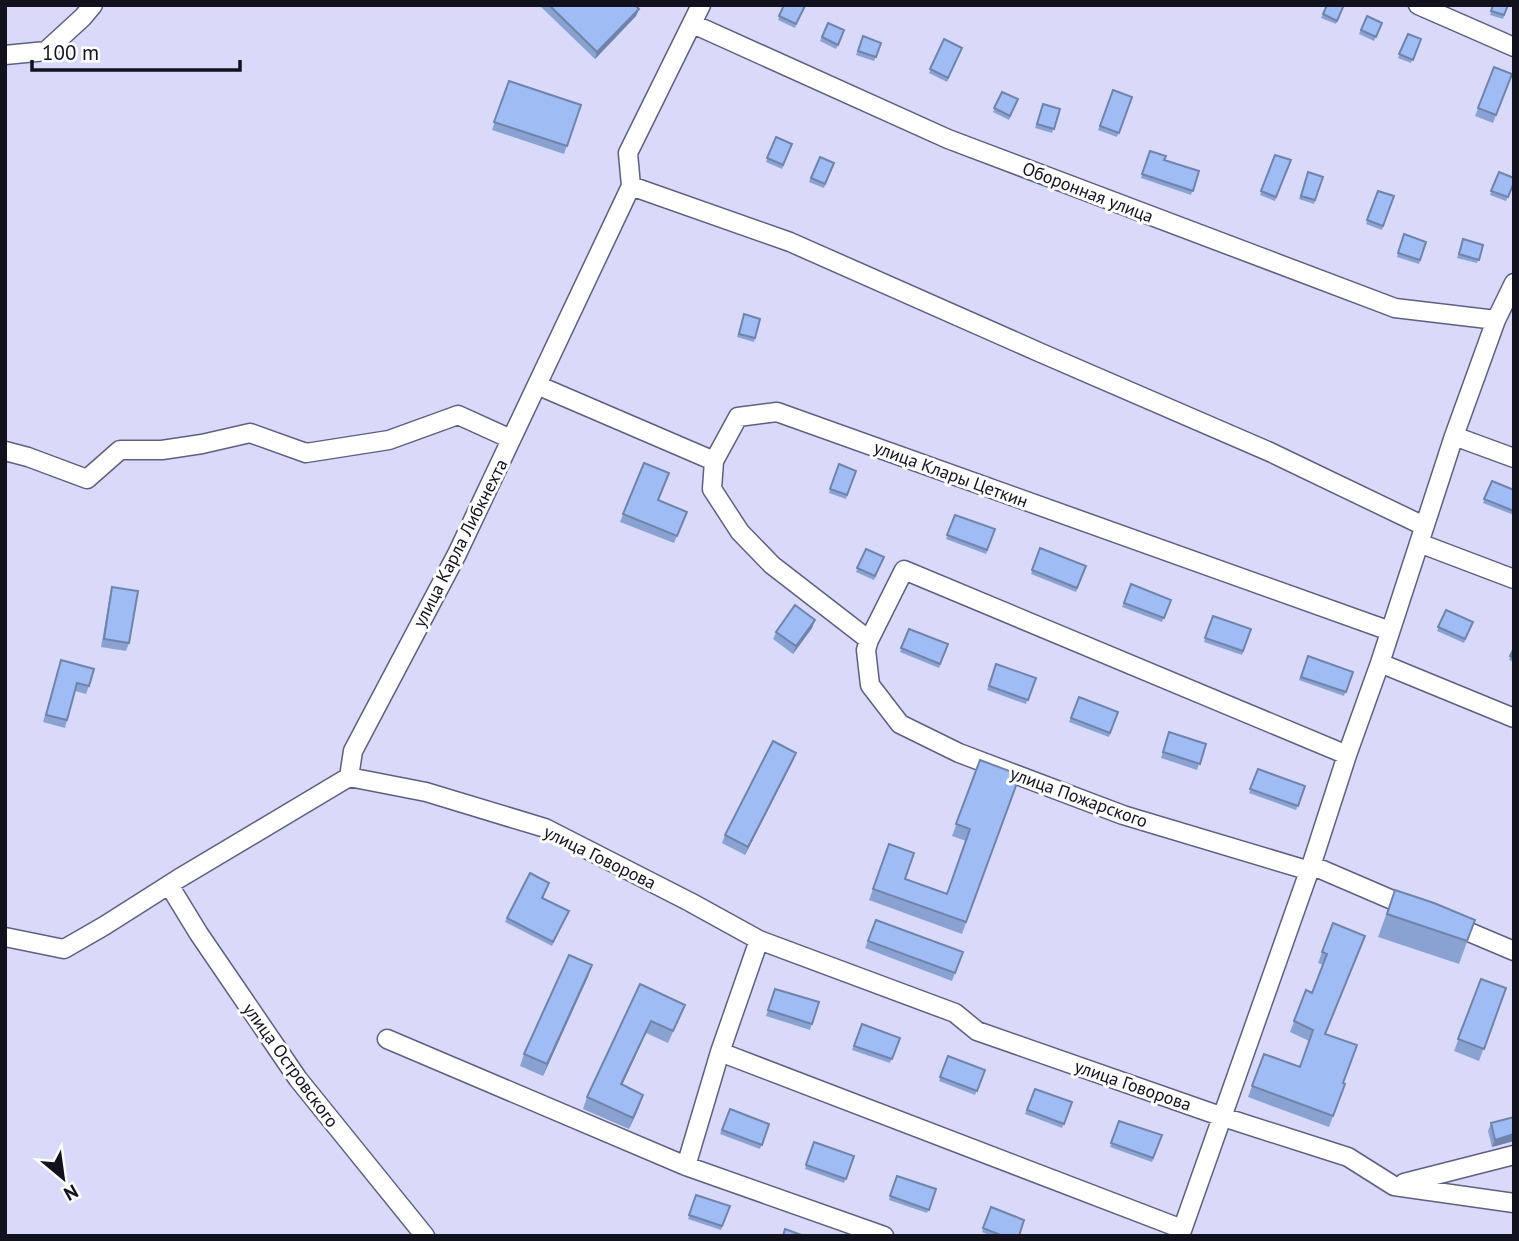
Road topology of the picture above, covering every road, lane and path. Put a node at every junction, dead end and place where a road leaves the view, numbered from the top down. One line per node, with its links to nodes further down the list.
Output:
1 (93, 5): 6 (street)
2 (701, 5): 4 (street, улица Карла Либкнехта)
3 (1418, 5): 5 (street)
4 (693, 24): 7 (street, улица Карла Либкнехта); 9 (street, Оборонная улица)
5 (1514, 47)
6 (5, 55)
7 (631, 186): 10 (street, улица Карла Либкнехта); 16 (street)
8 (1514, 283): 9 (street)
9 (1496, 320): 11 (street)
10 (537, 385): 12 (street, улица Карла Либкнехта); 15 (street)
11 (1454, 436): 14 (street); 16 (street)
12 (511, 439): 13 (street); 23 (street, улица Карла Либкнехта)
13 (5, 451)
14 (1514, 458)
15 (715, 461): 18 (street, улица Клары Цеткин); 19 (street)
16 (1422, 535): 17 (street); 18 (street)
17 (1514, 579)
18 (1390, 632): 20 (street)
19 (869, 640): 22 (street); 24 (street, улица Пожарского)
20 (1380, 663): 21 (street); 22 (street)
21 (1514, 718)
22 (1347, 755): 24 (street)
23 (349, 777): 25 (street); 27 (street, улица Говорова)
24 (1310, 868): 28 (street, улица Пожарского); 31 (street)
25 (169, 885): 26 (street); 37 (street, улица Островского)
26 (5, 937)
27 (759, 940): 30 (street); 31 (street, улица Говорова)
28 (1514, 951)
29 (387, 1039): 33 (street)
30 (720, 1052): 33 (street); 36 (street)
31 (1223, 1117): 34 (street, улица Говорова); 36 (street)
32 (1514, 1155): 34 (street)
33 (686, 1165): 38 (street)
34 (1394, 1186): 35 (street, улица Говорова)
35 (1514, 1203)
36 (1181, 1233)
37 (425, 1236)
38 (884, 1236)

